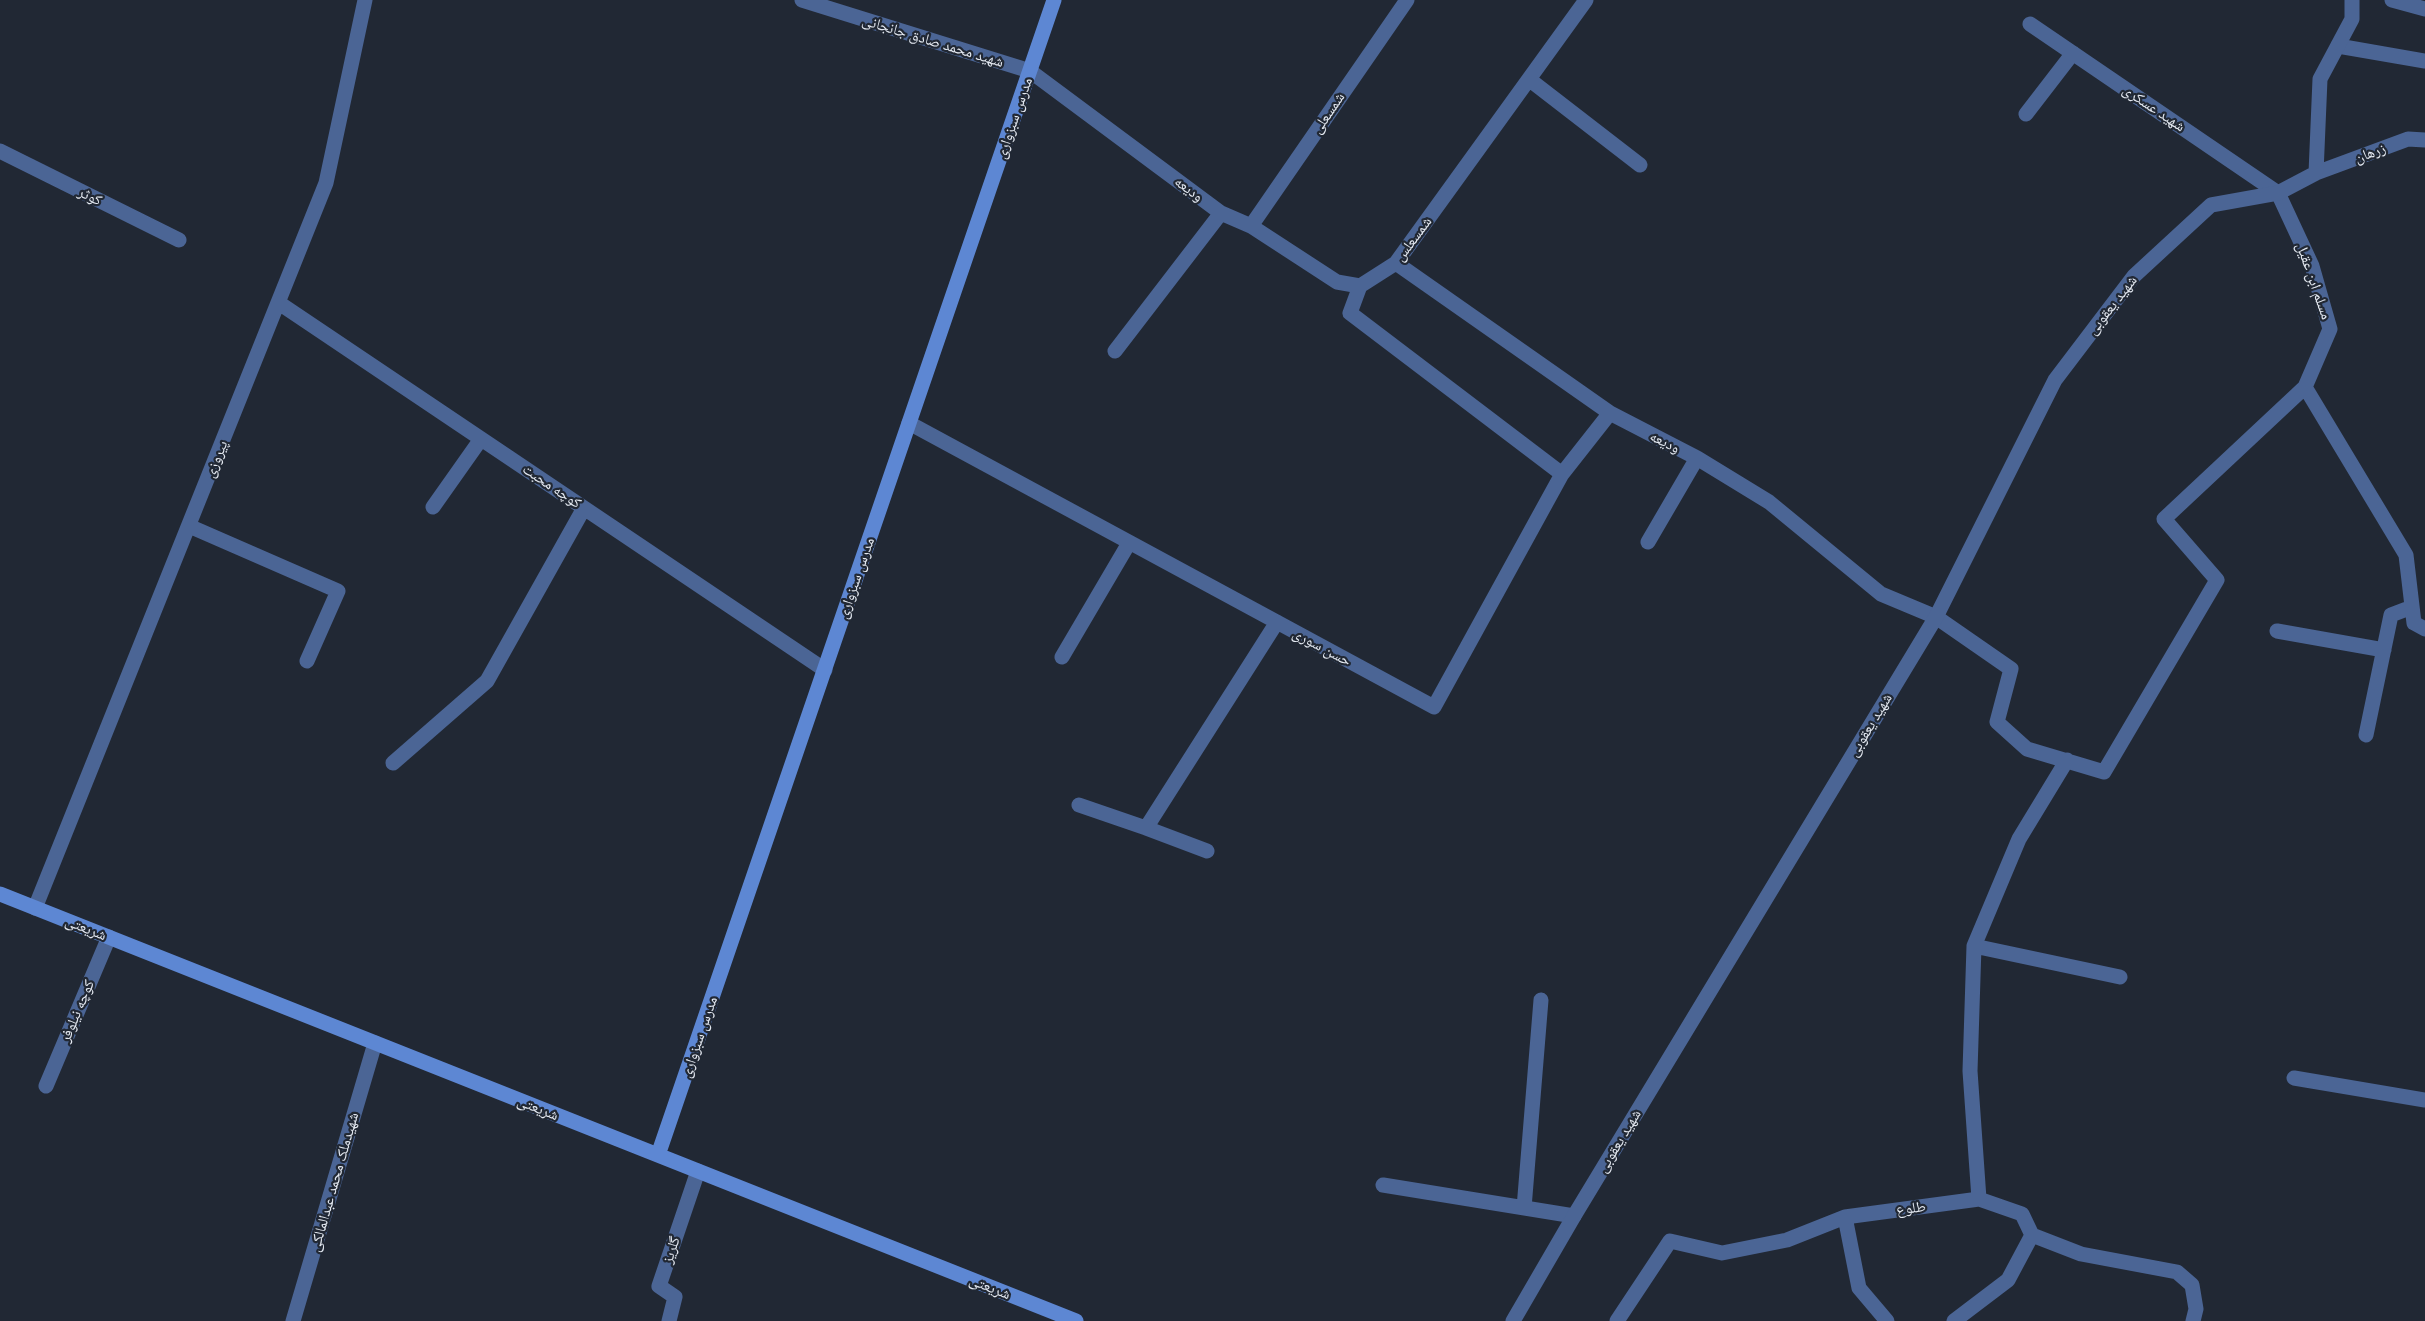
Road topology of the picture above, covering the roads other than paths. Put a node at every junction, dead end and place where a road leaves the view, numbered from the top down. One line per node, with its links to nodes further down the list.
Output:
1 (365, 0): 27 (street, پیروزی)
2 (802, 0): 8 (street, شهید محمد صادق جانجانی)
3 (1054, 0): 14 (main road, مدرس سبزواری)
4 (1407, 0): 23 (street, شمسعلی)
5 (1586, 0): 15 (street, شمسعلس)
6 (2352, 0): 11 (street)
7 (2392, 0): 9 (street)
8 (824, 4): 14 (street, شهید محمد صادق جانجانی)
9 (2425, 9)
10 (2030, 24): 12 (street, شهید عسکری)
11 (2338, 46): 13 (street); 20 (street)
12 (2073, 53): 16 (street); 21 (street, شهید عسکری)
13 (2425, 61)
14 (1030, 71): 22 (street, ودیعه); 31 (main road, مدرس سبزواری)
15 (1530, 80): 19 (street); 25 (street, شمسعلس)
16 (2026, 114)
17 (2425, 140): 20 (street, زرهان)
18 (0, 151): 24 (street, کوثر)
19 (1640, 165)
20 (2316, 173): 21 (street)
21 (2278, 193): 29 (street, مسلم ابن عقیل); 41 (street, شهید یعقوبی)
22 (1221, 213): 23 (street, ودیعه); 28 (street)
23 (1251, 226): 26 (street, ودیعه)
24 (179, 240)
25 (1396, 263): 26 (street, شمسعلس); 30 (street, ودیعه)
26 (1360, 285): 34 (street)
27 (279, 303): 32 (street, کوچه محبت); 37 (street, پیروزی)
28 (1115, 351)
29 (2305, 387): 40 (street); 50 (street)
30 (1610, 413): 33 (street, ودیعه); 34 (street, حسن سوری)
31 (909, 423): 39 (street, حسن سوری); 48 (main road, مدرس سبزواری)
32 (482, 439): 35 (street); 36 (street, کوچه محبت)
33 (1697, 458): 38 (street); 41 (street, ودیعه)
34 (1562, 474): 42 (street, حسن سوری)
35 (433, 507)
36 (584, 508): 48 (street, کوچه محبت); 51 (street)
37 (189, 526): 47 (street); 56 (street, پیروزی)
38 (1648, 542)
39 (1129, 543): 42 (street, حسن سوری); 46 (street)
40 (2412, 607): 43 (street); 45 (street)
41 (1935, 617): 50 (street, ودیعه); 70 (street, شهید یعقوبی)
42 (1276, 622): 53 (street)
43 (2425, 630)
44 (2277, 631): 45 (street)
45 (2384, 650): 49 (street)
46 (1062, 657)
47 (307, 661)
48 (825, 670): 65 (main road, مدرس سبزواری)
49 (2366, 735)
50 (2067, 760): 58 (street)
51 (393, 764)
52 (1079, 805): 53 (street)
53 (1146, 828): 54 (street)
54 (1207, 851)
55 (0, 894): 56 (main road, شریعتی)
56 (35, 908): 57 (main road, شریعتی)
57 (109, 937): 61 (main road, شریعتی); 63 (street, کوچه نیلوفر)
58 (1974, 946): 59 (street); 68 (street)
59 (2120, 978)
60 (1541, 1000): 69 (street)
61 (375, 1043): 65 (main road, شریعتی); 73 (street, شهیدملک محمد عبدالمالکی)
62 (2294, 1078): 64 (street)
63 (46, 1086)
64 (2425, 1100)
65 (658, 1155): 66 (main road, شریعتی)
66 (699, 1171): 74 (street, گلریز); 75 (main road, شریعتی)
67 (1383, 1185): 69 (street)
68 (1979, 1200): 71 (street, طلوع); 72 (street, طلوع)
69 (1524, 1208): 70 (street)
70 (1574, 1216): 76 (street, شهید یعقوبی)
71 (1845, 1217): 77 (street, طلوع); 78 (street)
72 (2032, 1235): 79 (street); 80 (street)
73 (293, 1321)
74 (669, 1321)
75 (1077, 1321)
76 (1513, 1321)
77 (1617, 1321)
78 (1887, 1321)
79 (1954, 1321)
80 (2193, 1321)

